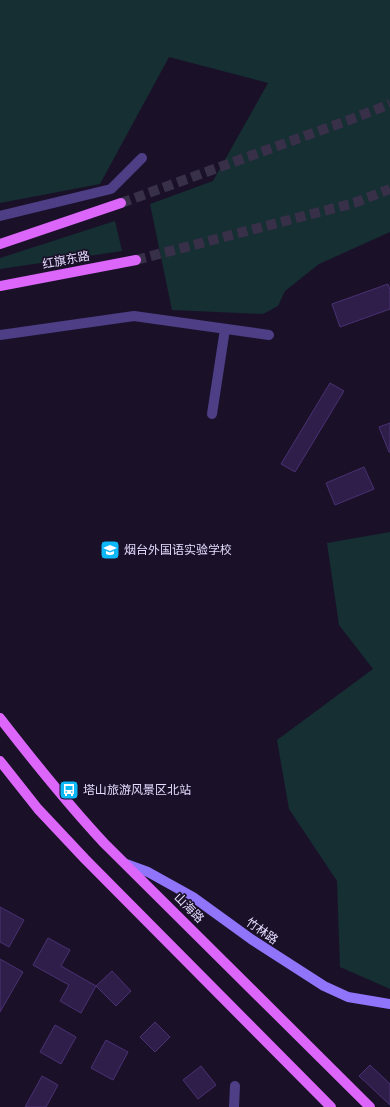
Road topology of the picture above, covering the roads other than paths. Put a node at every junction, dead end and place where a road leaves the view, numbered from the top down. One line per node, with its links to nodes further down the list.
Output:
1 (142, 158): 3 (street)
2 (121, 203): 4 (main road)
3 (0, 216)
4 (0, 244)
5 (136, 260): 6 (main road, 红旗东路)
6 (0, 286)
7 (225, 329): 8 (street); 9 (street); 10 (street)
8 (0, 335)
9 (269, 335)
10 (212, 414)
11 (0, 718): 13 (main road, 山海路)
12 (0, 761): 17 (main road)
13 (126, 864): 14 (main road, 竹林路); 18 (main road, 山海路)
14 (390, 1004)
15 (235, 1086): 16 (street)
16 (234, 1107)
17 (331, 1107)
18 (370, 1107)

